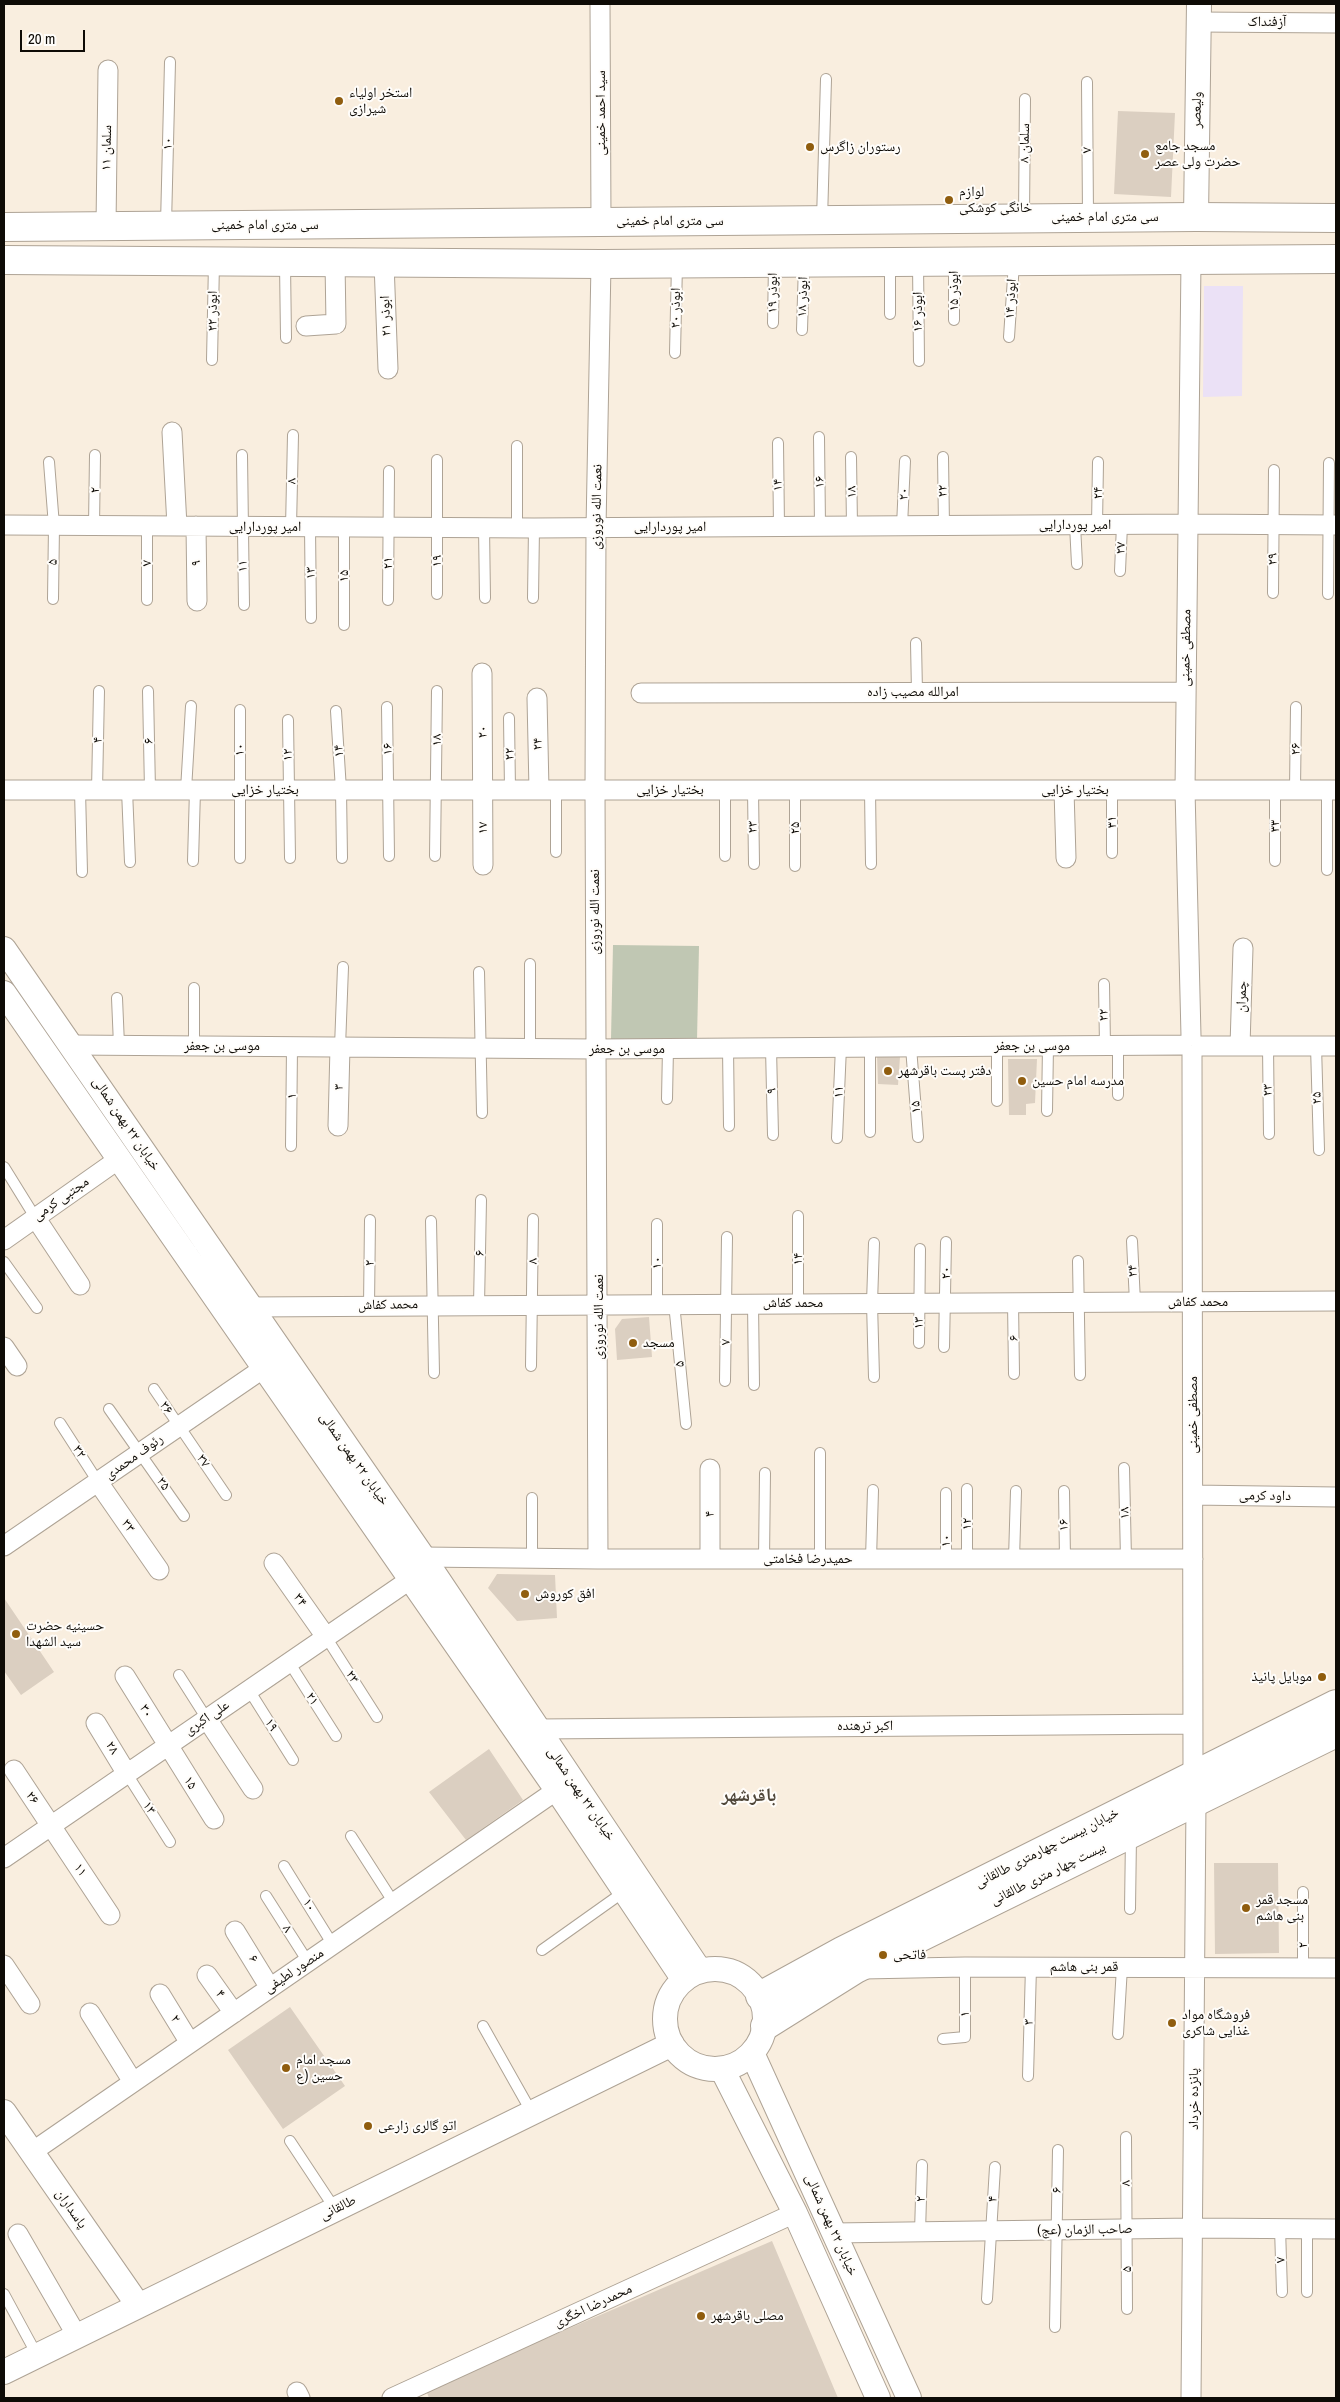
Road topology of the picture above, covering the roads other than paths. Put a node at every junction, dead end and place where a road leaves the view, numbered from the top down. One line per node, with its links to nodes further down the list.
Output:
1 (600, 4): 14 (street, سید احمد خمینی)
2 (1198, 13): 3 (street, آزفنداک); 9 (street, وليعصر)
3 (1336, 22)
4 (170, 62): 15 (lane, ۱۰)
5 (108, 70): 16 (street, سلمان ۱۱)
6 (826, 79): 13 (lane)
7 (1087, 82): 11 (lane, ۷)
8 (1025, 99): 10 (lane, سلمان ۸)
9 (1196, 217): 11 (main road, سی متری امام خمینی); 12 (main road, سی متری امام خمینی)
10 (1024, 218): 11 (main road, سی متری امام خمینی); 13 (main road, سی متری امام خمینی)
11 (1088, 218)
12 (1336, 218)
13 (822, 220): 14 (main road, سی متری امام خمینی)
14 (601, 222): 15 (main road, سی متری امام خمینی)
15 (166, 225): 16 (main road, سی متری امام خمینی)
16 (106, 226): 17 (main road, سی متری امام خمینی)
17 (4, 227)
18 (1336, 259): 20 (main road)
19 (4, 260): 21 (main road)
20 (1191, 261): 27 (main road); 61 (street, مصطفی خمینی)
21 (214, 262): 22 (main road); 41 (lane, ابوذر ۲۲)
22 (285, 262): 23 (main road); 39 (lane)
23 (335, 262): 28 (main road); 36 (street)
24 (890, 262): 25 (main road); 31 (main road); 33 (lane)
25 (918, 262): 26 (main road); 42 (lane, ابوذر ۱۶)
26 (954, 262): 27 (main road); 34 (lane, ابوذر ۱۵)
27 (1014, 262): 38 (lane, ابوذر ۱۴)
28 (384, 263): 32 (main road); 43 (street, ابوذر ۲۱)
29 (677, 263): 30 (main road); 32 (main road); 40 (lane, ابوذر ۲۰)
30 (774, 263): 31 (main road); 35 (lane, ابوذر ۱۹)
31 (804, 263): 37 (lane, ابوذر ۱۸)
32 (602, 264): 84 (street, نعمت الله نوروزی)
33 (890, 314)
34 (954, 320)
35 (773, 323)
36 (306, 326)
37 (802, 330)
38 (1009, 337)
39 (286, 338)
40 (675, 353)
41 (212, 360)
42 (919, 362)
43 (388, 370)
44 (172, 432): 70 (street)
45 (292, 435): 77 (lane, ۸)
46 (819, 437): 73 (lane, ۱۶)
47 (778, 443): 82 (lane, ۱۴)
48 (517, 446): 83 (lane)
49 (95, 455): 68 (lane, ۲)
50 (242, 455): 72 (lane)
51 (851, 457): 74 (lane, ۱۸)
52 (943, 457): 76 (lane, ۲۲)
53 (436, 460): 80 (lane)
54 (905, 461): 75 (lane, ۲۰)
55 (49, 462): 67 (lane, ۵)
56 (1098, 462): 64 (lane, ۲۴)
57 (1329, 463): 66 (lane)
58 (1274, 470): 65 (lane)
59 (389, 471): 79 (lane)
60 (1122, 524): 61 (street, امیر پوردارایی); 64 (street, امیر پوردارایی); 86 (lane, ۲۷)
61 (1188, 524): 65 (street, امیر پوردارایی); 105 (street, مصطفی خمینی)
62 (4, 525): 67 (street, امیر پوردارایی)
63 (1075, 525): 64 (street, امیر پوردارایی); 76 (street, امیر پوردارایی); 85 (lane)
64 (1097, 525)
65 (1272, 525): 66 (street, امیر پوردارایی); 87 (lane, ۲۹)
66 (1332, 525): 89 (lane)
67 (54, 526): 68 (street, امیر پوردارایی); 92 (lane, ۵)
68 (94, 526): 69 (street, امیر پوردارایی)
69 (147, 526): 70 (street, امیر پوردارایی); 93 (lane, ۷)
70 (177, 526): 71 (street, امیر پوردارایی)
71 (196, 526): 72 (street, امیر پوردارایی); 95 (street, ۹)
72 (243, 526): 77 (street, امیر پوردارایی); 96 (lane, ۱۱)
73 (820, 526): 74 (street, امیر پوردارایی); 82 (street, امیر پوردارایی)
74 (852, 526): 75 (street, امیر پوردارایی)
75 (902, 526): 76 (street, امیر پوردارایی)
76 (944, 526)
77 (301, 527): 78 (street, امیر پوردارایی); 97 (lane, ۱۳)
78 (344, 527): 79 (street, امیر پوردارایی); 98 (lane, ۱۵)
79 (388, 527): 80 (street, امیر پوردارایی); 94 (lane, ۲۱)
80 (437, 527): 81 (street, امیر پوردارایی); 88 (lane, ۱۹)
81 (484, 527): 83 (street, امیر پوردارایی); 90 (lane)
82 (779, 527): 84 (street, امیر پوردارایی)
83 (526, 528): 84 (street, امیر پوردارایی); 91 (lane)
84 (596, 528): 128 (street, نعمت الله نوروزی)
85 (1077, 564)
86 (1120, 571)
87 (1273, 593)
88 (437, 594)
89 (1328, 594)
90 (485, 598)
91 (533, 598)
92 (53, 599)
93 (147, 600)
94 (388, 600)
95 (196, 601)
96 (244, 605)
97 (311, 618)
98 (344, 625)
99 (916, 643): 104 (lane)
100 (482, 673): 125 (street, ۲۰)
101 (437, 690): 124 (lane, ۱۸)
102 (99, 691): 116 (lane, ۴)
103 (148, 691): 118 (lane, ۶)
104 (917, 692): 105 (street, امرالله مصیب زاده); 106 (street, امرالله مصیب زاده)
105 (1186, 692): 135 (street, مصطفی خمینی)
106 (641, 693)
107 (537, 698): 127 (street, ۲۴)
108 (191, 706): 119 (lane)
109 (387, 707): 123 (lane, ۱۶)
110 (1296, 707): 137 (lane, ۲۶)
111 (240, 710): 120 (lane, ۱۰)
112 (336, 711): 122 (lane, ۱۴)
113 (509, 718): 126 (lane, ۲۲)
114 (288, 720): 121 (lane, ۱۲)
115 (4, 790): 116 (street, بختیار خزایی)
116 (88, 790): 117 (street, بختیار خزایی); 156 (lane)
117 (128, 790): 118 (street, بختیار خزایی); 150 (lane)
118 (150, 790): 119 (street, بختیار خزایی)
119 (190, 790): 120 (street, بختیار خزایی); 148 (lane)
120 (239, 790): 121 (street, بختیار خزایی); 144 (lane)
121 (288, 790): 122 (street, بختیار خزایی); 145 (lane)
122 (341, 790): 123 (street, بختیار خزایی); 146 (lane)
123 (389, 790): 124 (street, بختیار خزایی); 141 (lane)
124 (437, 790): 125 (street, بختیار خزایی); 142 (lane)
125 (484, 790): 126 (street, بختیار خزایی); 153 (street, ۱۷)
126 (510, 790): 127 (street, بختیار خزایی)
127 (548, 790): 128 (street, بختیار خزایی); 139 (lane)
128 (596, 790): 129 (street, بختیار خزایی); 187 (street, نعمت الله نوروزی)
129 (726, 790): 130 (street, بختیار خزایی); 143 (lane)
130 (753, 790): 131 (street, بختیار خزایی); 151 (lane, ۲۳)
131 (795, 790): 132 (street, بختیار خزایی); 154 (lane, ۲۵)
132 (870, 790): 133 (street, بختیار خزایی); 152 (lane)
133 (1064, 790): 134 (street, بختیار خزایی); 147 (street)
134 (1112, 790): 135 (street, بختیار خزایی); 140 (lane, ۳۱)
135 (1185, 790): 136 (street, بختیار خزایی); 172 (street, مصطفی خمینی)
136 (1275, 790): 137 (street, بختیار خزایی); 149 (lane, ۳۳)
137 (1295, 790): 138 (street, بختیار خزایی)
138 (1332, 790): 155 (lane)
139 (556, 852)
140 (1112, 853)
141 (389, 856)
142 (435, 856)
143 (725, 856)
144 (240, 858)
145 (290, 858)
146 (342, 858)
147 (1066, 858)
148 (193, 861)
149 (1275, 861)
150 (130, 862)
151 (754, 864)
152 (871, 864)
153 (484, 865)
154 (795, 866)
155 (1326, 870)
156 (82, 872)
157 (1243, 948): 173 (street, چمران)
158 (4, 949): 166 (street, خیابان ۲۲ بهمن شمالی)
159 (530, 964): 183 (lane)
160 (343, 968): 178 (lane)
161 (479, 972): 182 (lane)
162 (1104, 984): 171 (lane, ۲۲)
163 (194, 988): 168 (lane)
164 (4, 993): 202 (street, خیابان ۲۲ بهمن شمالی)
165 (117, 998): 167 (lane)
166 (72, 1045): 167 (street, موسی بن جعفر); 237 (street, خیابان ۲۲ بهمن شمالی)
167 (119, 1046): 168 (street, موسی بن جعفر)
168 (194, 1046): 177 (street, موسی بن جعفر)
169 (997, 1046): 170 (street, موسی بن جعفر); 181 (street, موسی بن جعفر); 190 (lane)
170 (1048, 1046): 171 (street, موسی بن جعفر); 191 (lane)
171 (1111, 1046): 172 (street, موسی بن جعفر); 188 (lane)
172 (1192, 1046): 173 (street, موسی بن جعفر); 224 (street, مصطفی خمینی)
173 (1240, 1046): 174 (street, موسی بن جعفر)
174 (1268, 1046): 175 (street, موسی بن جعفر); 196 (lane, ۲۳)
175 (1316, 1046): 176 (street, موسی بن جعفر); 201 (lane, ۲۵)
176 (1336, 1046)
177 (292, 1047): 178 (street, موسی بن جعفر); 200 (lane, ۱)
178 (340, 1047): 182 (street, موسی بن جعفر); 193 (street, ۳)
179 (841, 1047): 180 (street, موسی بن جعفر); 186 (street, موسی بن جعفر); 199 (lane, ۱۱)
180 (870, 1047): 181 (street, موسی بن جعفر); 195 (lane)
181 (911, 1047): 198 (lane, ۱۵)
182 (480, 1048): 183 (street, موسی بن جعفر); 192 (lane)
183 (530, 1048): 187 (street, موسی بن جعفر)
184 (668, 1048): 185 (street, موسی بن جعفر); 187 (street, موسی بن جعفر); 189 (lane)
185 (728, 1048): 186 (street, موسی بن جعفر); 194 (lane)
186 (771, 1048): 197 (lane, ۹)
187 (595, 1049): 233 (street, نعمت الله نوروزی)
188 (1118, 1095)
189 (668, 1099)
190 (996, 1101)
191 (1047, 1111)
192 (482, 1113)
193 (338, 1126)
194 (729, 1126)
195 (870, 1132)
196 (1269, 1134)
197 (773, 1135)
198 (918, 1137)
199 (837, 1138)
200 (292, 1146)
201 (1319, 1150)
202 (119, 1159): 206 (street, مجتبی کرمی); 244 (street, خیابان ۲۲ بهمن شمالی)
203 (4, 1167): 206 (lane)
204 (481, 1200): 235 (lane, ۶)
205 (798, 1216): 228 (lane, ۱۴)
206 (35, 1218): 212 (street, مجتبی کرمی); 219 (street)
207 (533, 1219): 232 (lane, ۸)
208 (370, 1220): 236 (lane, ۲)
209 (432, 1221): 234 (lane)
210 (657, 1224): 225 (lane, ۱۰)
211 (727, 1237): 226 (lane)
212 (4, 1240)
213 (1132, 1241): 223 (lane, ۲۴)
214 (946, 1242): 231 (lane, ۲۰)
215 (874, 1243): 229 (lane)
216 (920, 1249): 230 (lane)
217 (1078, 1261): 222 (lane)
218 (4, 1262): 238 (lane)
219 (80, 1285)
220 (1336, 1301): 224 (street, محمد کفاش)
221 (1013, 1302): 222 (street, محمد کفاش); 231 (street, محمد کفاش); 246 (lane, ۶)
222 (1078, 1302): 223 (street, محمد کفاش); 247 (lane)
223 (1135, 1302): 224 (street, محمد کفاش)
224 (1193, 1302): 268 (street, مصطفی خمینی)
225 (665, 1303): 226 (street, محمد کفاش); 233 (street, محمد کفاش); 254 (lane, ۵)
226 (727, 1303): 227 (street, محمد کفاش); 249 (lane, ۷)
227 (753, 1303): 228 (street, محمد کفاش); 250 (lane)
228 (798, 1303): 229 (street, محمد کفاش)
229 (872, 1303): 230 (street, محمد کفاش); 248 (lane)
230 (920, 1303): 231 (street, محمد کفاش); 239 (lane, ۱۳)
231 (946, 1303): 241 (lane, ۲۰)
232 (533, 1304): 233 (street, محمد کفاش); 235 (street, محمد کفاش); 243 (lane)
233 (599, 1304): 275 (street, نعمت الله نوروزی)
234 (434, 1305): 235 (street, محمد کفاش); 236 (street, محمد کفاش); 245 (lane)
235 (480, 1305)
236 (369, 1306): 237 (street, محمد کفاش)
237 (249, 1307): 273 (street, خیابان ۲۲ بهمن شمالی)
238 (37, 1308)
239 (919, 1343)
240 (4, 1347): 242 (street)
241 (944, 1347)
242 (17, 1366)
243 (531, 1366)
244 (264, 1368): 255 (street, رئوف محمدی); 288 (street, خیابان ۲۲ بهمن شمالی)
245 (434, 1373)
246 (1014, 1374)
247 (1080, 1375)
248 (874, 1376)
249 (725, 1381)
250 (754, 1385)
251 (154, 1389): 255 (lane, ۳۶)
252 (109, 1409): 256 (lane)
253 (60, 1423): 261 (lane, ۳۲)
254 (686, 1424)
255 (179, 1426): 256 (street, رئوف محمدی); 267 (lane, ۳۷)
256 (141, 1452): 261 (street, رئوف محمدی); 271 (lane, ۳۵)
257 (820, 1453): 278 (lane)
258 (1124, 1468): 284 (lane, ۱۸)
259 (710, 1470): 276 (street, ۴)
260 (765, 1473): 277 (lane)
261 (98, 1482): 272 (street, رئوف محمدی); 287 (street, ۳۳)
262 (966, 1489): 281 (lane, ۱۲)
263 (873, 1490): 279 (lane)
264 (1016, 1491): 282 (lane)
265 (1064, 1491): 283 (lane, ۱۶)
266 (946, 1493): 280 (lane, ۱۰)
267 (226, 1495)
268 (1193, 1495): 269 (street, داود کرمی); 285 (street, مصطفی خمینی)
269 (1336, 1497)
270 (532, 1498): 274 (lane)
271 (184, 1516)
272 (4, 1546)
273 (423, 1557): 274 (street, حمیدرضا فخامتی); 299 (street, خیابان ۲۲ بهمن شمالی)
274 (532, 1559): 275 (street, حمیدرضا فخامتی)
275 (598, 1559): 276 (street, حمیدرضا فخامتی)
276 (710, 1559): 277 (street, حمیدرضا فخامتی)
277 (764, 1559): 278 (street, حمیدرضا فخامتی)
278 (820, 1559): 279 (street, حمیدرضا فخامتی)
279 (871, 1559): 280 (street, حمیدرضا فخامتی)
280 (946, 1559): 281 (street, حمیدرضا فخامتی)
281 (967, 1559): 282 (street, حمیدرضا فخامتی)
282 (1014, 1559): 283 (street, حمیدرضا فخامتی)
283 (1065, 1559): 284 (street, حمیدرضا فخامتی)
284 (1126, 1559): 285 (street, حمیدرضا فخامتی)
285 (1193, 1559): 298 (street, مصطفی خمینی)
286 (274, 1563): 289 (street, ۳۴)
287 (159, 1570)
288 (411, 1579): 289 (street, علی اکبری); 308 (street, خیابان ۲۲ بهمن شمالی)
289 (326, 1637): 290 (street, علی اکبری); 295 (lane, ۲۳)
290 (289, 1662): 293 (street, علی اکبری); 300 (lane, ۲۱)
291 (179, 1675): 296 (lane)
292 (125, 1676): 302 (street, ۳۰)
293 (249, 1690): 296 (street, علی اکبری); 303 (lane, ۱۹)
294 (1336, 1704): 306 (main road, خیابان بیست چهارمتری طالقانی)
295 (377, 1717)
296 (207, 1718): 302 (street, علی اکبری); 307 (street)
297 (96, 1723): 305 (street, ۲۸)
298 (1193, 1724): 299 (street, اکبر ترهنده); 306 (street, مصطفی خمینی)
299 (537, 1729): 335 (street, خیابان ۲۲ بهمن شمالی)
300 (336, 1736)
301 (1332, 1737): 306 (main road, بیست چهار متری طالقانی)
302 (167, 1746): 305 (street, علی اکبری); 309 (street, ۱۵)
303 (293, 1760)
304 (14, 1770): 310 (street, ۲۶)
305 (127, 1774): 310 (street, علی اکبری); 313 (lane, ۱۳)
306 (1194, 1788): 311 (main road, بیست چهار متری طالقانی); 325 (main road, خیابان بیست چهارمتری طالقانی); 331 (street, پانزده خرداد)
307 (253, 1789)
308 (558, 1790): 316 (street, خیابان ۲۲ بهمن شمالی); 319 (street, منصور لطیفی)
309 (214, 1819)
310 (50, 1826): 314 (street, علی اکبری); 321 (street, ۱۱)
311 (1131, 1833): 320 (lane); 325 (main road, بیست چهار متری طالقانی)
312 (351, 1836): 319 (lane)
313 (170, 1842)
314 (4, 1857)
315 (284, 1866): 323 (lane, ۱۰)
316 (625, 1891): 324 (lane); 335 (street, خیابان ۲۲ بهمن شمالی)
317 (1303, 1892): 332 (lane, ۲)
318 (266, 1896): 326 (lane, ۸)
319 (394, 1903): 323 (street, منصور لطیفی)
320 (1130, 1909)
321 (110, 1915)
322 (235, 1931): 336 (street, ۶)
323 (333, 1945): 326 (street, منصور لطیفی)
324 (542, 1950)
325 (849, 1960): 328 (street, قمر بنی هاشم); 338 (main road, خیابان بیست چهارمتری طالقانی); 343 (main road, بیست چهار متری طالقانی)
326 (308, 1962): 336 (street, منصور لطیفی)
327 (4, 1965): 339 (street)
328 (965, 1967): 329 (street, قمر بنی هاشم); 345 (lane, ۱)
329 (1031, 1967): 330 (street, قمر بنی هاشم); 350 (lane, ۳)
330 (1122, 1967): 331 (street, قمر بنی هاشم); 344 (lane)
331 (1194, 1967): 332 (street, قمر بنی هاشم); 362 (street, پانزده خرداد)
332 (1303, 1968): 333 (street, قمر بنی هاشم)
333 (1336, 1968)
334 (207, 1975): 341 (street, ۴)
335 (692, 1976): 338 (street); 347 (street)
336 (270, 1988): 341 (street, منصور لطیفی)
337 (160, 1994): 346 (street, ۲)
338 (760, 1996): 343 (street)
339 (30, 2004)
340 (90, 2013): 351 (street)
341 (234, 2013): 346 (street, منصور لطیفی)
342 (483, 2026): 353 (lane)
343 (765, 2026): 348 (street)
344 (1118, 2034)
345 (943, 2039)
346 (190, 2043): 351 (street, منصور لطیفی)
347 (672, 2044): 349 (street); 353 (street, طالقانی)
348 (752, 2052): 349 (street); 370 (street, خیابان ۲۲ بهمن شمالی)
349 (722, 2069): 361 (street, خیابان ۲۲ بهمن شمالی)
350 (1028, 2076)
351 (133, 2082): 357 (street, منصور لطیفی)
352 (4, 2112): 357 (street, پاسداران)
353 (532, 2113): 360 (street, طالقانی)
354 (1126, 2137): 364 (lane, ۸)
355 (290, 2141): 360 (lane)
356 (1058, 2150): 367 (lane, ۶)
357 (32, 2152): 376 (street, پاسداران)
358 (922, 2165): 369 (lane, ۲)
359 (995, 2167): 368 (lane, ۴)
360 (335, 2209): 376 (street, طالقانی)
361 (795, 2213): 382 (street, محمدرضا اخگری); 383 (street, خیابان ۲۲ بهمن شمالی)
362 (1192, 2228): 363 (street, صاحب الزمان (عج)); 364 (street, صاحب الزمان (عج)); 385 (street, پانزده خرداد)
363 (1280, 2228): 365 (street, صاحب الزمان (عج)); 372 (lane, ۷)
364 (1126, 2229): 367 (street, صاحب الزمان (عج)); 377 (lane, ۵)
365 (1307, 2229): 366 (street, صاحب الزمان (عج)); 373 (lane)
366 (1336, 2229)
367 (1056, 2230): 368 (street, صاحب الزمان (عج)); 378 (lane)
368 (990, 2231): 369 (street, صاحب الزمان (عج)); 375 (lane)
369 (920, 2232): 370 (street, صاحب الزمان (عج))
370 (834, 2233): 384 (street, خیابان ۲۲ بهمن شمالی)
371 (18, 2234): 379 (street)
372 (1282, 2292)
373 (1307, 2292)
374 (4, 2294): 380 (lane)
375 (986, 2299)
376 (138, 2305): 379 (street, طالقانی)
377 (1127, 2309)
378 (1055, 2327)
379 (77, 2336): 380 (street, طالقانی)
380 (38, 2355): 381 (street, طالقانی)
381 (4, 2372)
382 (392, 2398)
383 (877, 2398)
384 (909, 2398)
385 (1192, 2398)

